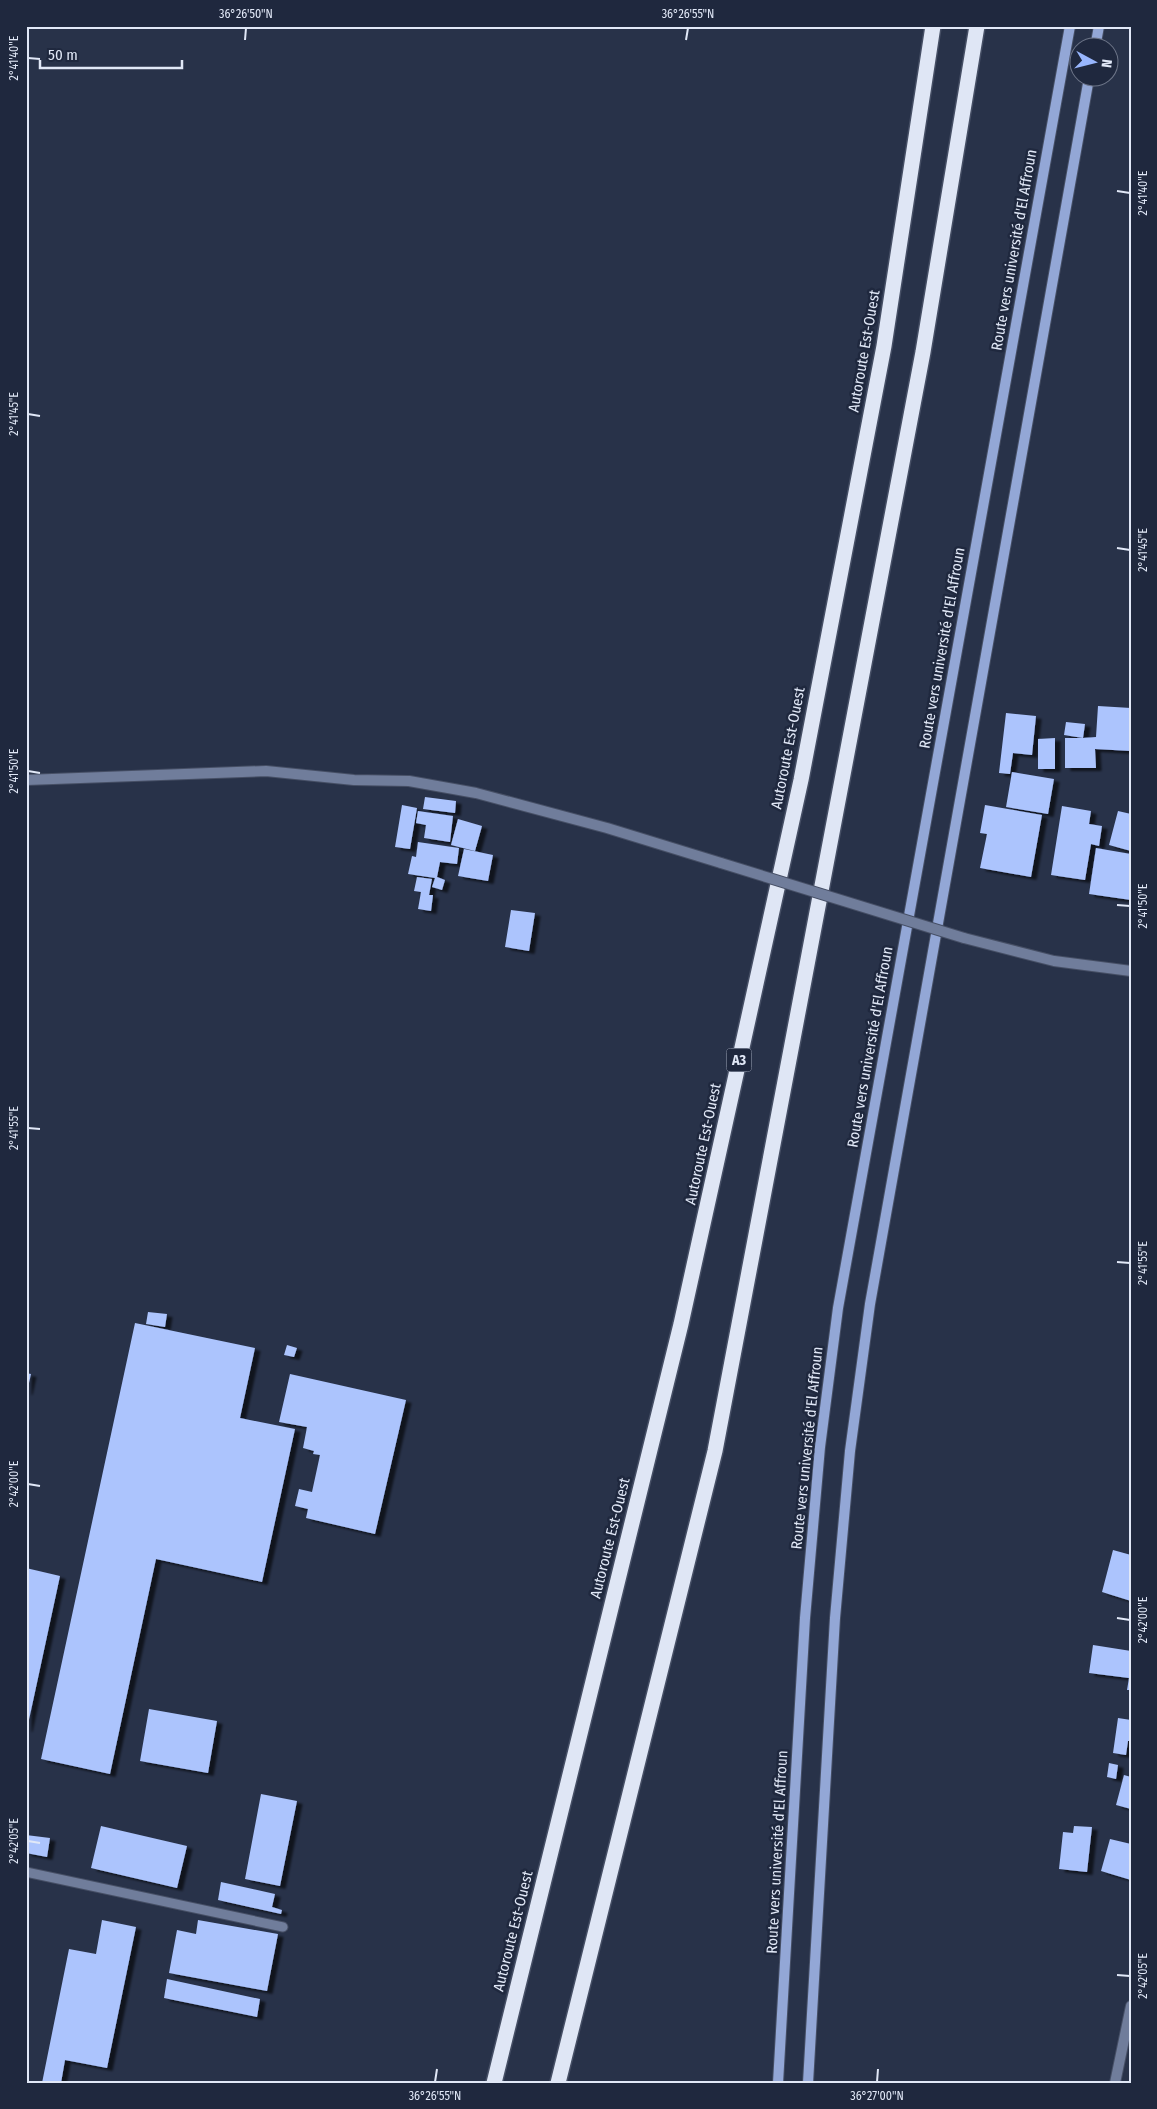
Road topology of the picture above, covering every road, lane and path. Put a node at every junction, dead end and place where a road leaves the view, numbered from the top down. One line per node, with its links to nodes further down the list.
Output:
1 (932, 26): 10 (highway, Autoroute Est-Ouest / A3)
2 (977, 26): 11 (highway)
3 (1070, 26): 12 (main road, Route vers université d'El Affroun)
4 (1088, 88): 13 (main road)
5 (26, 780): 6 (street, bridge)
6 (1131, 972)
7 (26, 1872): 8 (lane)
8 (283, 1927)
9 (1131, 2006): 14 (street)
10 (494, 2083)
11 (558, 2083)
12 (778, 2083)
13 (808, 2083)
14 (1115, 2083)

